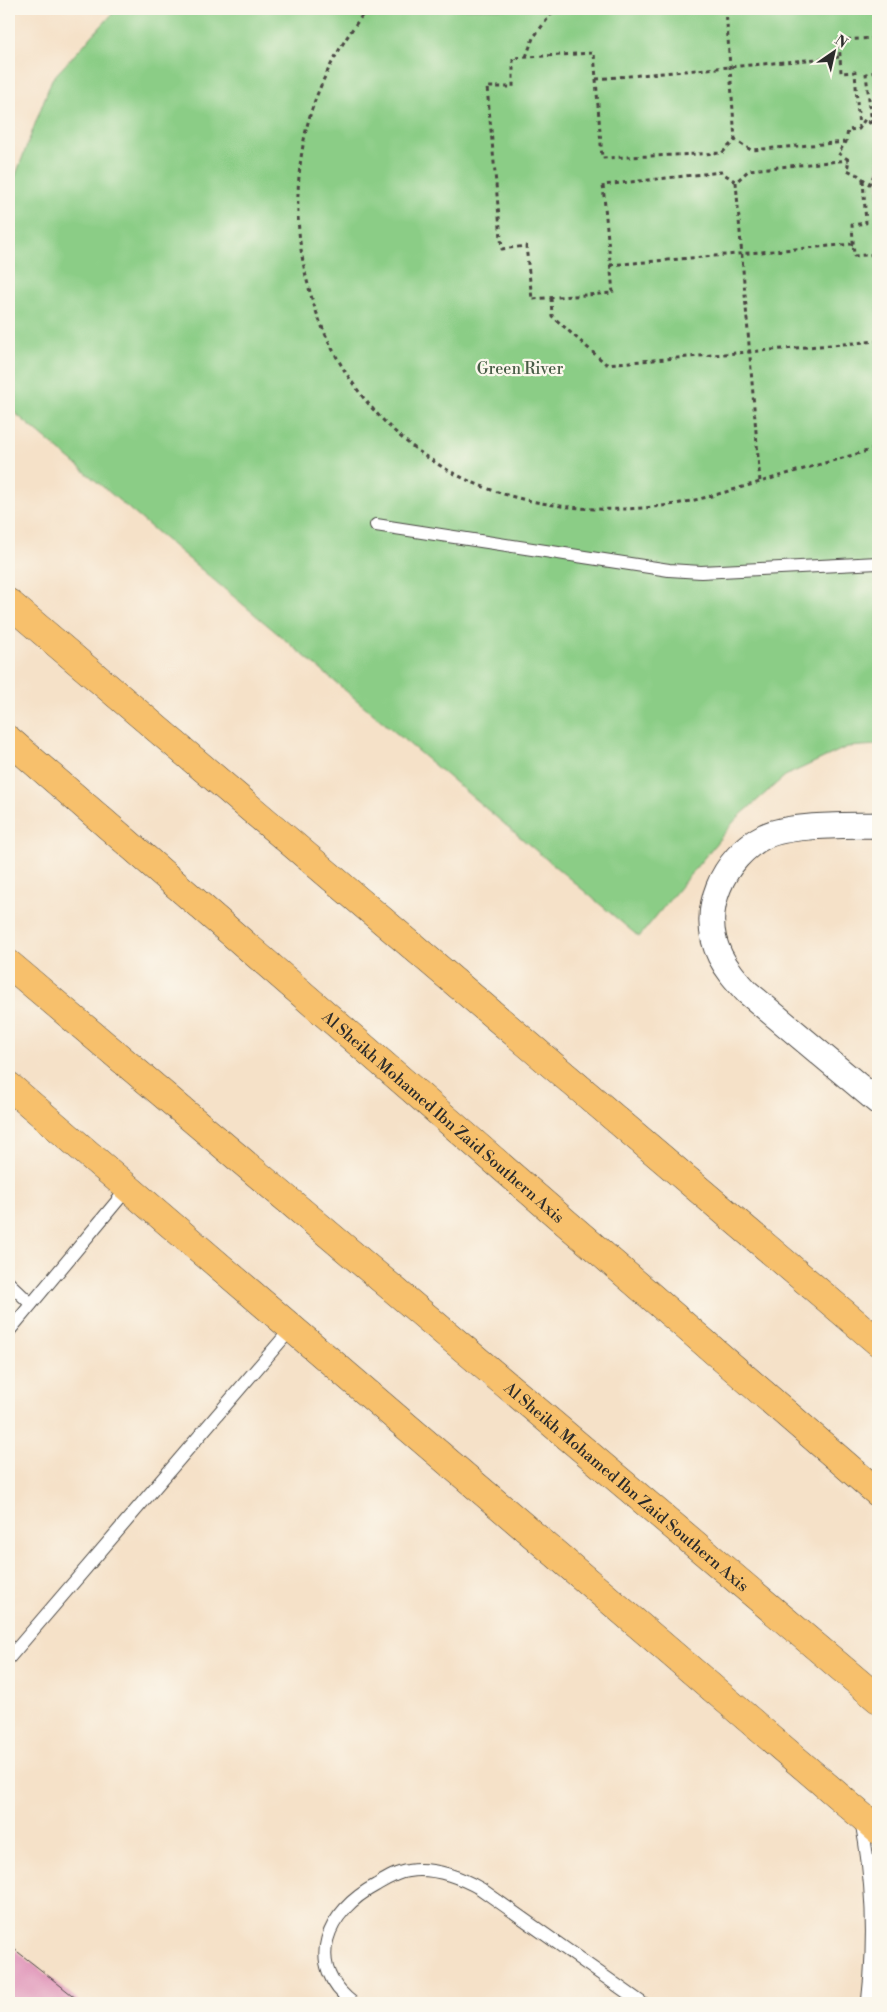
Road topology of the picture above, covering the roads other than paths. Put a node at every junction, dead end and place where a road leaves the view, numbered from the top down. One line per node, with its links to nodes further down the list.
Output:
1 (376, 525): 2 (lane)
2 (878, 563)
3 (9, 603): 14 (main road)
4 (9, 740): 15 (main road, Al Sheikh Mohamed Ibn Zaid Southern Axis)
5 (878, 825): 8 (street)
6 (9, 964): 17 (main road, Al Sheikh Mohamed Ibn Zaid Southern Axis)
7 (9, 1086): 9 (main road)
8 (878, 1102)
9 (128, 1188): 11 (lane); 12 (main road)
10 (9, 1283): 11 (lane)
11 (31, 1304): 13 (lane)
12 (292, 1329): 16 (lane); 18 (main road)
13 (9, 1331)
14 (878, 1342)
15 (878, 1493)
16 (9, 1658)
17 (878, 1699)
18 (869, 1823): 19 (lane)
19 (871, 1999)
20 (353, 2003): 21 (lane)
21 (642, 2003)

